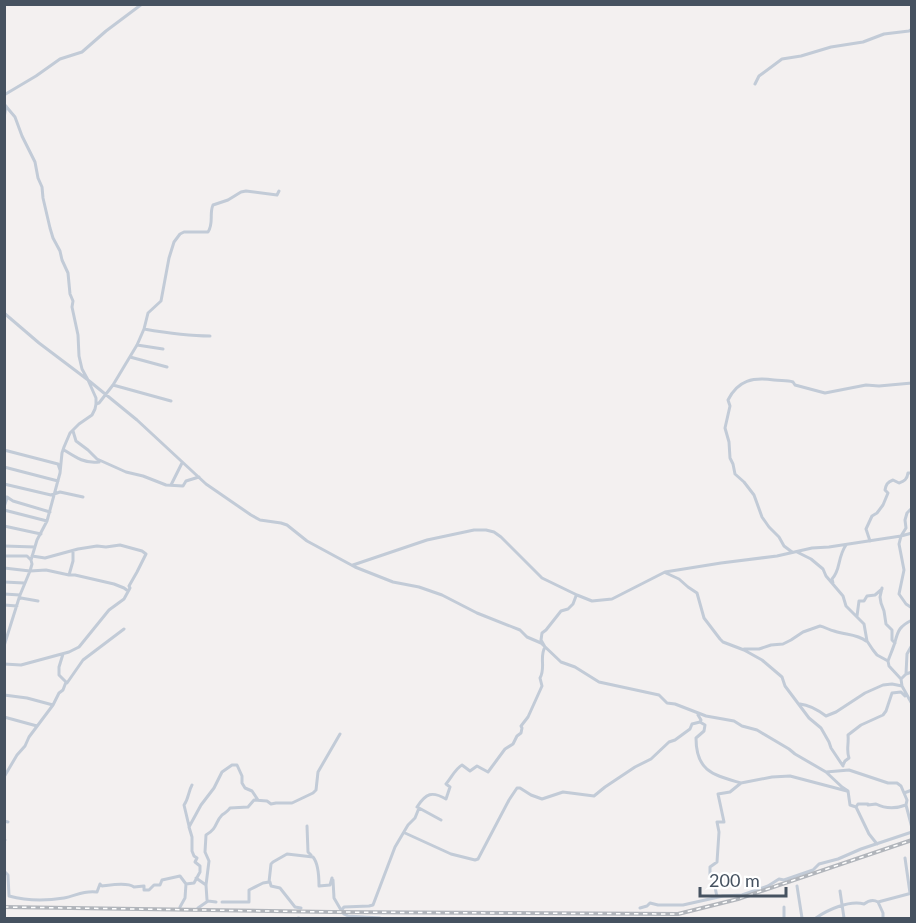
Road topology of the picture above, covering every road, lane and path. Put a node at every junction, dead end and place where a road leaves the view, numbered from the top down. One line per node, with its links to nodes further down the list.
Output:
1 (142, 4): 4 (street)
2 (912, 29): 3 (street)
3 (755, 84)
4 (4, 95)
5 (5, 105): 6 (street); 15 (street)
6 (4, 118)
7 (279, 191): 9 (street)
8 (4, 315): 15 (street)
9 (144, 329): 10 (street); 11 (street)
10 (210, 336)
11 (137, 345): 12 (street); 13 (street)
12 (163, 349)
13 (129, 357): 14 (street); 17 (street)
14 (167, 367)
15 (88, 380): 18 (street); 20 (street)
16 (912, 383): 49 (street)
17 (113, 385): 18 (street); 19 (street)
18 (105, 394): 20 (street); 25 (street)
19 (171, 401)
20 (96, 404): 21 (street)
21 (73, 431): 23 (street); 24 (street)
22 (4, 450): 27 (street)
23 (63, 450): 24 (street); 27 (street)
24 (101, 461): 32 (street)
25 (182, 463): 29 (street); 32 (street)
26 (4, 467): 30 (street)
27 (60, 471): 30 (street)
28 (912, 473): 44 (street)
29 (199, 477): 32 (street); 52 (street)
30 (58, 481): 33 (street)
31 (4, 484): 33 (street)
32 (171, 485)
33 (54, 495): 35 (street); 38 (street)
34 (6, 497): 36 (street); 38 (street)
35 (83, 497)
36 (4, 508): 39 (street)
37 (912, 508): 43 (street)
38 (50, 512): 39 (street)
39 (47, 521): 42 (street)
40 (4, 526): 42 (street)
41 (912, 533): 43 (street)
42 (40, 534): 47 (street)
43 (901, 536): 44 (street); 67 (street)
44 (870, 541): 45 (street)
45 (847, 544): 49 (street); 59 (street)
46 (4, 546): 47 (street)
47 (35, 547): 51 (street)
48 (73, 551): 51 (street); 56 (street); 60 (street)
49 (794, 552): 55 (street); 59 (street)
50 (4, 556): 51 (street)
51 (32, 558): 54 (street)
52 (352, 565): 62 (street); 74 (street)
53 (4, 568): 54 (street)
54 (30, 571): 56 (street); 58 (street)
55 (665, 572): 62 (street); 75 (street)
56 (69, 575): 60 (street)
57 (4, 582): 58 (street)
58 (24, 583): 63 (street)
59 (833, 584): 68 (street)
60 (129, 591): 77 (street)
61 (4, 594): 63 (street)
62 (577, 595): 74 (street)
63 (19, 598): 64 (street); 66 (street)
64 (38, 601)
65 (4, 605): 66 (street)
66 (17, 606): 72 (street)
67 (912, 608)
68 (857, 616): 71 (street); 76 (street)
69 (912, 620): 71 (street)
70 (124, 629): 84 (street)
71 (894, 643): 78 (street)
72 (5, 644)
73 (912, 645): 81 (street)
74 (545, 647): 90 (street); 107 (street)
75 (740, 649): 76 (street); 87 (street)
76 (873, 650): 78 (street)
77 (63, 654): 79 (street); 84 (street)
78 (888, 661): 82 (street)
79 (4, 664)
80 (912, 672): 81 (street)
81 (906, 674): 82 (street)
82 (901, 679): 83 (street)
83 (902, 686): 86 (street); 87 (street)
84 (63, 690): 89 (street)
85 (4, 695): 89 (street)
86 (908, 698): 88 (street); 96 (street)
87 (800, 704): 96 (street)
88 (912, 704)
89 (53, 705): 94 (street)
90 (694, 712): 92 (street); 93 (street)
91 (4, 717): 94 (street)
92 (709, 717): 93 (street); 97 (street)
93 (700, 721): 99 (street); 112 (street)
94 (37, 726): 98 (street)
95 (340, 735): 104 (street)
96 (843, 768): 97 (street); 103 (street)
97 (826, 772): 102 (street)
98 (4, 777)
99 (741, 783): 102 (street); 124 (street)
100 (192, 785): 110 (street)
101 (912, 790): 103 (street)
102 (848, 791): 106 (street)
103 (904, 793): 105 (street)
104 (258, 800): 110 (street); 120 (street)
105 (906, 805): 106 (street); 111 (street)
106 (856, 807): 113 (street)
107 (418, 808): 108 (street); 112 (street)
108 (441, 820)
109 (307, 826): 114 (street)
110 (189, 827): 117 (street)
111 (912, 830): 113 (street)
112 (404, 833): 135 (street)
113 (877, 844): 124 (street)
114 (313, 856): 118 (street); 135 (street)
115 (904, 858): 123 (street)
116 (4, 871): 119 (street)
117 (196, 878): 119 (street); 120 (street)
118 (268, 878): 127 (street); 133 (street)
119 (186, 884): 130 (street)
120 (206, 885): 125 (street)
121 (797, 886): 138 (street)
122 (840, 891): 129 (street)
123 (911, 893): 128 (street)
124 (717, 897): 134 (street)
125 (208, 901): 126 (street); 132 (street)
126 (216, 902)
127 (222, 902)
128 (879, 902): 129 (street); 141 (street)
129 (843, 906): 139 (street); 140 (street)
130 (180, 907)
131 (784, 907): 137 (street)
132 (198, 908)
133 (301, 908)
134 (640, 908)
135 (341, 911): 136 (street)
136 (380, 918)
137 (784, 918)
138 (802, 918)
139 (816, 918)
140 (844, 918)
141 (883, 918)

